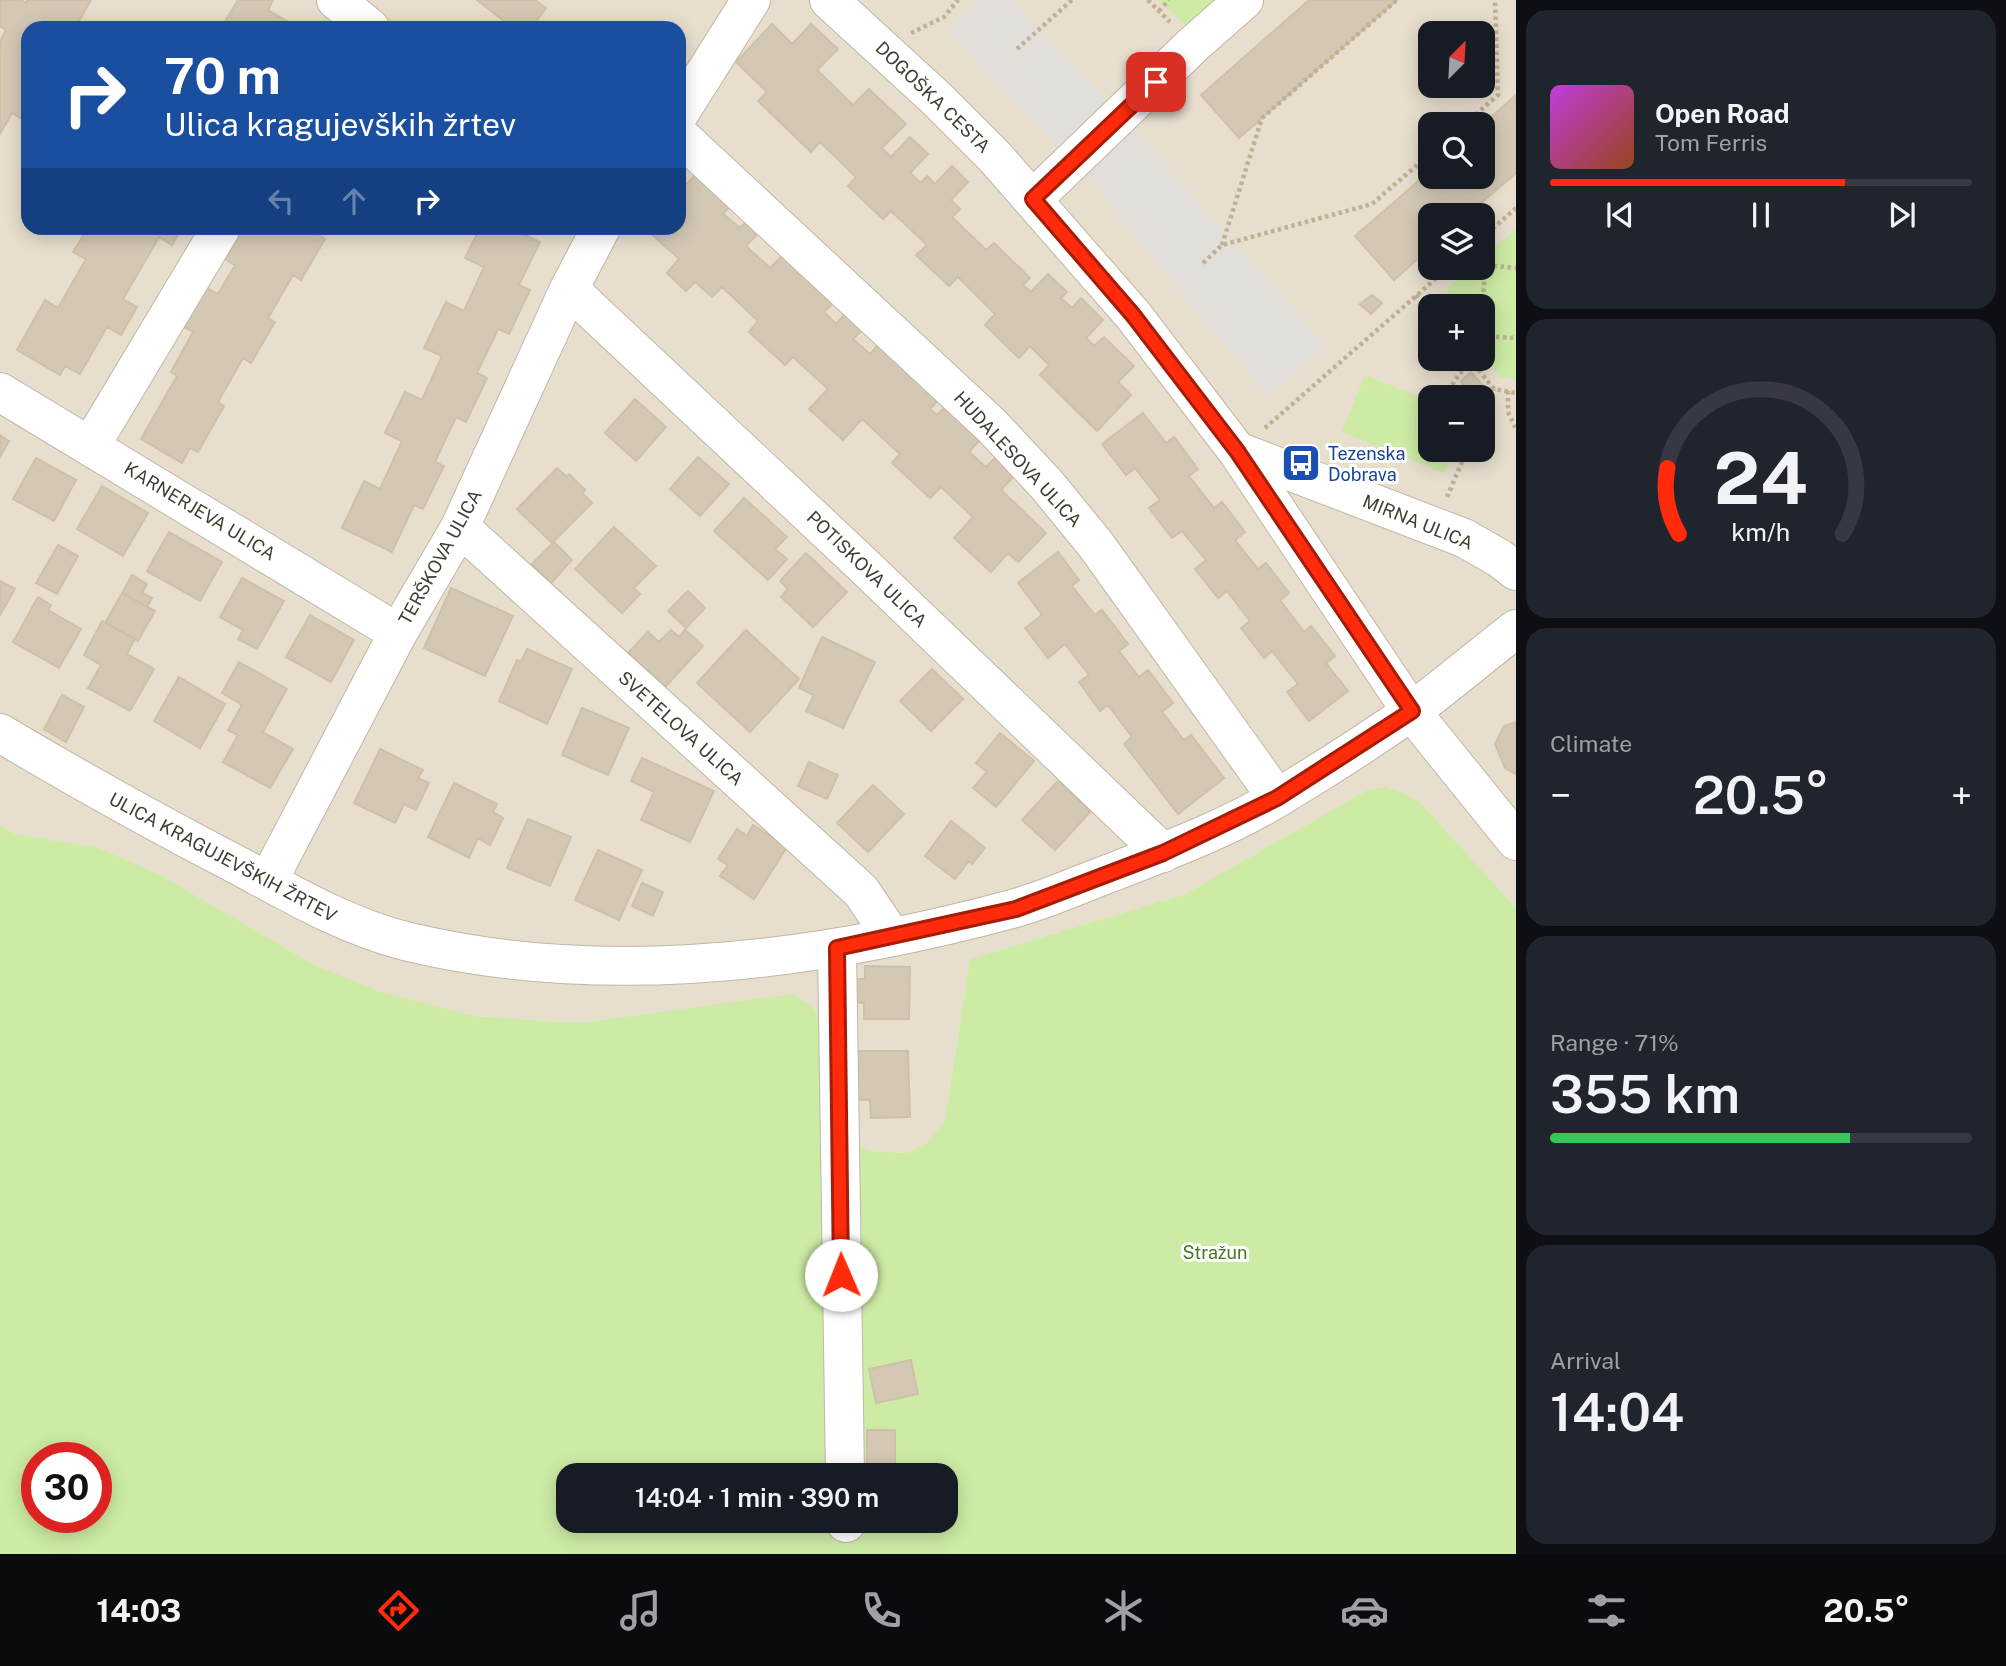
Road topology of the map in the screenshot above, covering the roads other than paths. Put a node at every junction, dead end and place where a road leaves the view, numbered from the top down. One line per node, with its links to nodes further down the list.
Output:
1 (751, 0): 4 (street)
2 (829, 0): 6 (street, DOGOŠKA CESTA)
3 (1244, 0): 6 (street)
4 (686, 103)
5 (686, 142): 19 (street, HUDALESOVA ULICA)
6 (1033, 199): 12 (street, DOGOŠKA CESTA)
7 (217, 235): 11 (street)
8 (597, 235): 9 (street, TERŠKOVA ULICA)
9 (569, 289): 13 (street, TERŠKOVA ULICA); 21 (street, POTISKOVA ULICA)
10 (0, 392): 11 (street, KARNERJEVA ULICA)
11 (91, 446): 16 (street, KARNERJEVA ULICA)
12 (1237, 451): 14 (street, MIRNA ULICA); 17 (street, DOGOŠKA CESTA)
13 (460, 527): 16 (street, TERŠKOVA ULICA); 23 (street, SVETELOVA ULICA)
14 (1516, 571)
15 (1516, 629): 17 (street, ULICA KRAGUJEVŠKIH ŽRTEV)
16 (398, 633): 22 (street, TERŠKOVA ULICA)
17 (1412, 711): 19 (street, ULICA KRAGUJEVŠKIH ŽRTEV); 20 (street, DOGOŠKA CESTA)
18 (0, 733): 22 (street, ULICA KRAGUJEVŠKIH ŽRTEV)
19 (1277, 798): 21 (street, ULICA KRAGUJEVŠKIH ŽRTEV)
20 (1516, 841)
21 (1163, 853): 23 (street, ULICA KRAGUJEVŠKIH ŽRTEV)
22 (268, 881): 24 (street, ULICA KRAGUJEVŠKIH ŽRTEV)
23 (892, 937): 24 (street, ULICA KRAGUJEVŠKIH ŽRTEV)
24 (837, 948): 25 (street)
25 (845, 1463)

